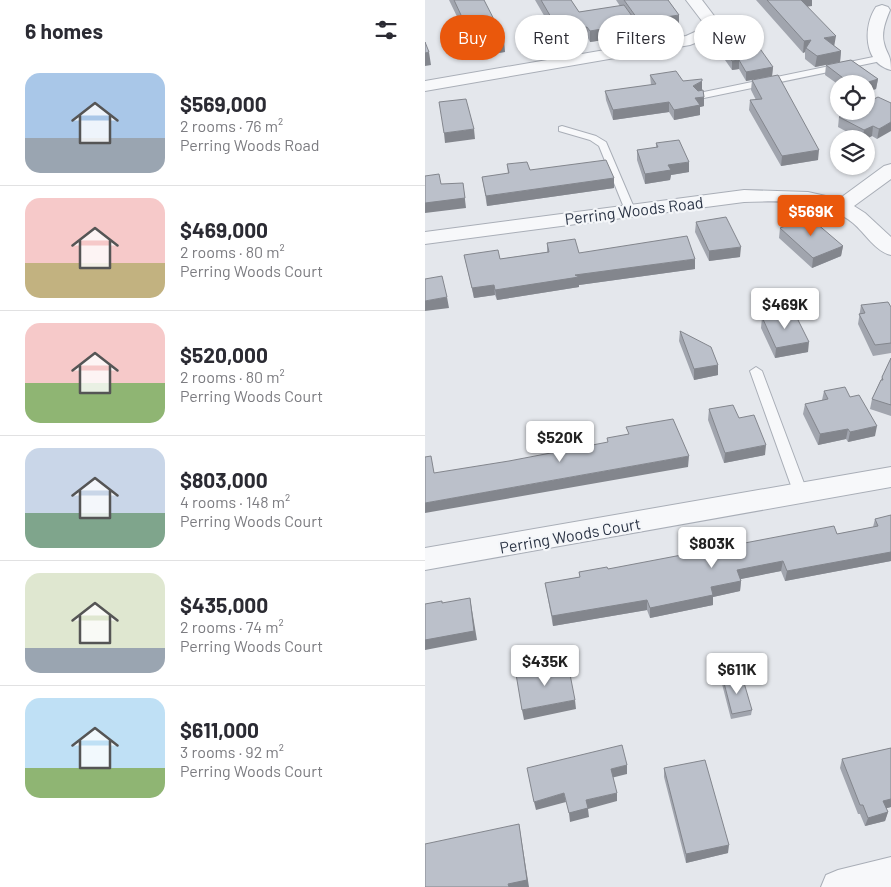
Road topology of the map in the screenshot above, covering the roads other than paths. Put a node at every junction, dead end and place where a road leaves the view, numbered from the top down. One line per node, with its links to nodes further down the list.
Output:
1 (694, 0): 4 (street)
2 (882, 10): 3 (street)
3 (887, 62): 5 (lane)
4 (425, 86)
5 (699, 96)
6 (563, 129): 9 (lane)
7 (891, 170): 8 (street)
8 (842, 206): 9 (street, Perring Woods Road); 11 (street)
9 (630, 210): 10 (street, Perring Woods Road)
10 (425, 238)
11 (891, 249)
12 (756, 372): 14 (lane)
13 (891, 477): 14 (street, Perring Woods Court)
14 (801, 494): 15 (street, Perring Woods Court)
15 (425, 559)
16 (891, 874): 17 (street)
17 (839, 887)

